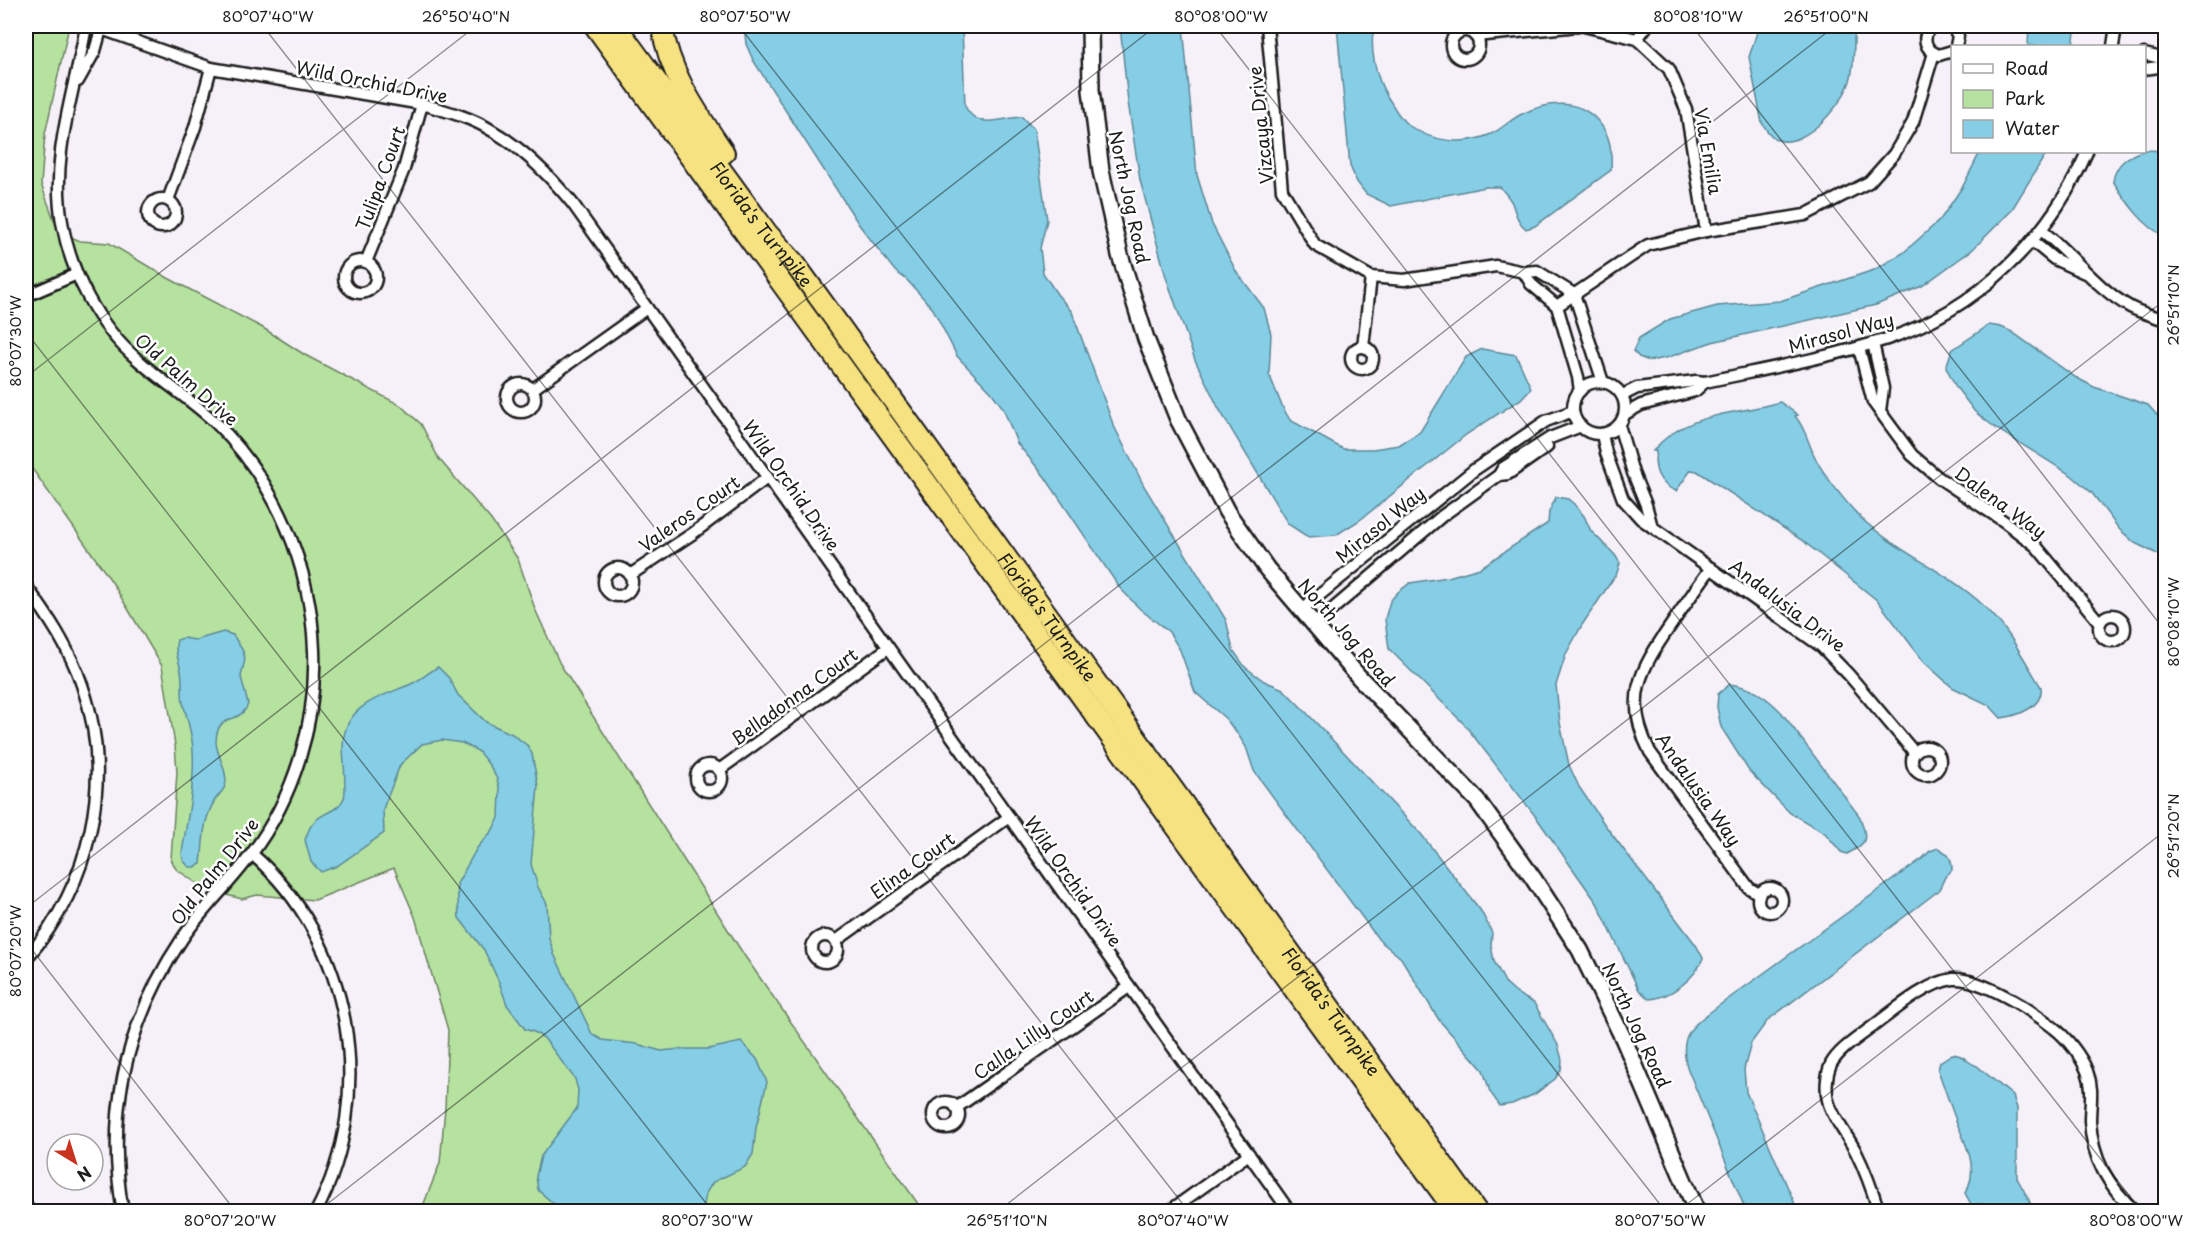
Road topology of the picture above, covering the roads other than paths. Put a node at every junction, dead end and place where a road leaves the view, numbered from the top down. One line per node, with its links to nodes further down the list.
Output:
1 (86, 26): 25 (street, Old Palm Drive)
2 (595, 26): 80 (highway, Florida's Turnpike)
3 (616, 26): 33 (highway, Florida's Turnpike)
4 (662, 26): 33 (highway)
5 (1090, 26): 62 (street, North Jog Road)
6 (1267, 26): 37 (street, Vizcaya Drive)
7 (1579, 26): 14 (street)
8 (1584, 26): 15 (street, Via Emilia)
9 (1647, 26): 15 (street)
10 (1932, 26): 19 (street)
11 (1952, 26): 16 (street)
12 (2116, 26): 17 (street)
13 (99, 27): 23 (street, Wild Orchid Drive); 25 (street, Old Palm Drive)
14 (1475, 36)
15 (1637, 39): 30 (street, Via Emilia)
16 (1956, 45)
17 (2113, 45)
18 (1951, 52): 19 (street)
19 (1934, 53): 30 (street)
20 (2146, 54): 21 (street)
21 (2166, 59)
22 (2166, 66): 24 (street)
23 (211, 68): 26 (street, Wild Orchid Drive); 28 (street)
24 (2146, 69)
25 (73, 92): 35 (street, Old Palm Drive)
26 (422, 104): 32 (street, Tulipa Court); 41 (street, Wild Orchid Drive)
27 (2086, 153): 29 (street, Mirasol Way)
28 (168, 200)
29 (2041, 230): 31 (street, Mirasol Way); 36 (street)
30 (1706, 231): 38 (street)
31 (2032, 241): 36 (street); 43 (street, Mirasol Way)
32 (366, 262)
33 (795, 264): 81 (highway, Florida's Turnpike)
34 (1524, 272): 37 (street, Vizcaya Drive); 38 (street, Vizcaya Drive); 40 (street)
35 (77, 274): 39 (street); 69 (street, Old Palm Drive)
36 (2090, 275): 42 (street)
37 (1371, 276): 44 (street)
38 (1574, 294): 40 (street); 46 (street)
39 (26, 296)
40 (1557, 306): 49 (street)
41 (647, 308): 48 (street); 57 (street, Wild Orchid Drive)
42 (2166, 320)
43 (1873, 343): 45 (street, Mirasol Way); 52 (street)
44 (1363, 347)
45 (1859, 348): 47 (street, Mirasol Way); 52 (street, Dalena Way)
46 (1604, 382): 49 (street); 50 (street)
47 (1705, 382): 50 (street, Mirasol Way); 53 (street, Mirasol Way)
48 (533, 389)
49 (1580, 391): 51 (street)
50 (1623, 395): 53 (street)
51 (1574, 411): 55 (street); 62 (street, Mirasol Way)
52 (1880, 411): 63 (street, Dalena Way)
53 (1625, 414): 54 (street)
54 (1619, 425): 56 (street); 58 (street)
55 (1581, 426): 56 (street); 64 (street, Mirasol Way)
56 (1602, 434): 58 (street, Andalusia Drive)
57 (767, 478): 60 (street, Valeros Court); 65 (street, Wild Orchid Drive)
58 (1652, 527): 59 (street, Andalusia Drive)
59 (1711, 568): 66 (street, Andalusia Drive); 70 (street, Andalusia Way)
60 (630, 575)
61 (27, 590): 72 (street)
62 (1301, 610): 64 (street, North Jog Road)
63 (2100, 623)
64 (1314, 625): 82 (street, North Jog Road)
65 (888, 648): 67 (street, Belladonna Court); 68 (street, Wild Orchid Drive)
66 (1914, 752)
67 (719, 770)
68 (1009, 817): 71 (street, Elina Court); 73 (street, Wild Orchid Drive)
69 (252, 854): 76 (street, Old Palm Drive); 77 (street)
70 (1759, 894)
71 (836, 941)
72 (26, 959)
73 (1129, 987): 74 (street, Calla Lilly Court); 75 (street, Wild Orchid Drive)
74 (956, 1108)
75 (1249, 1154): 78 (street); 79 (street, Wild Orchid Drive)
76 (123, 1212)
77 (316, 1212)
78 (1168, 1212)
79 (1290, 1212)
80 (1456, 1212)
81 (1477, 1212)
82 (1697, 1212)
83 (1879, 1212): 84 (street)
84 (2136, 1212)

